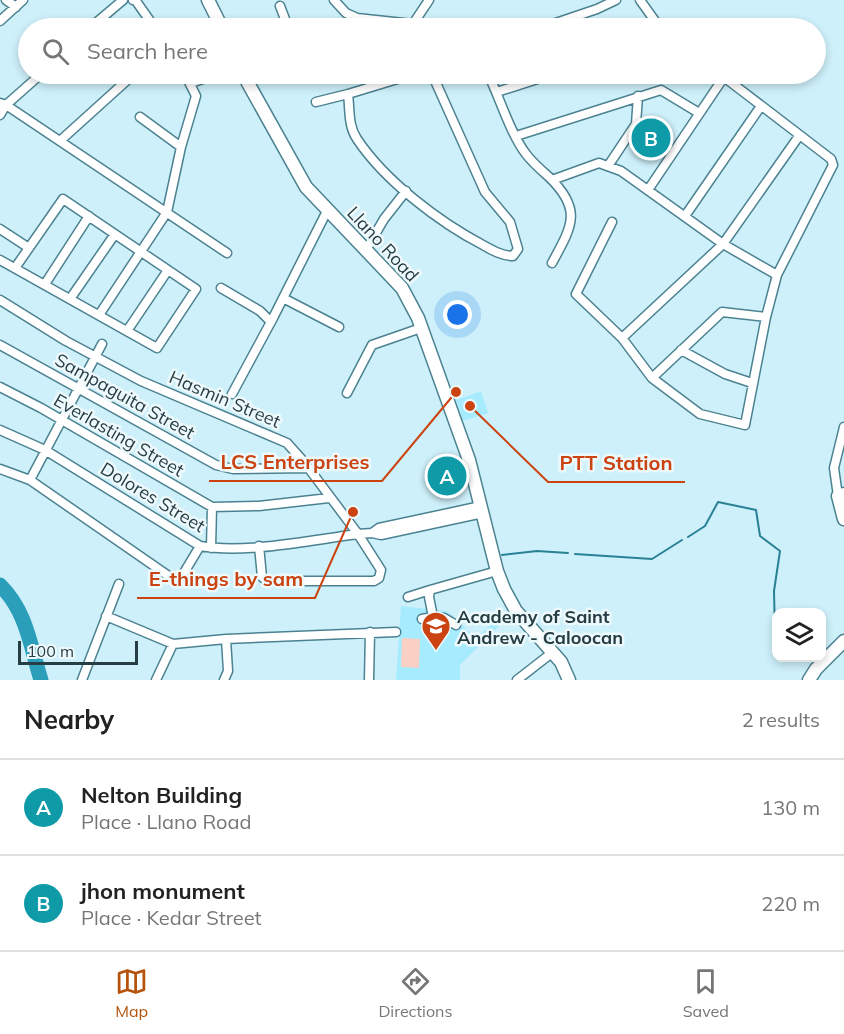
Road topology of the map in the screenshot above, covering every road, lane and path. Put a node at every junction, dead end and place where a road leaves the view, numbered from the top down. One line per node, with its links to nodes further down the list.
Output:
1 (6, 0): 9 (street)
2 (123, 0): 11 (street)
3 (133, 0): 12 (street)
4 (208, 0): 13 (main road)
5 (334, 0): 15 (street)
6 (429, 0): 16 (street)
7 (616, 0): 17 (street)
8 (640, 0): 18 (street)
9 (19, 3): 19 (street)
10 (280, 6): 14 (street)
11 (102, 18)
12 (148, 18)
13 (217, 18)
14 (285, 18)
15 (357, 18)
16 (417, 18)
17 (568, 18)
18 (653, 18)
19 (0, 21)
20 (28, 84): 34 (street)
21 (123, 84): 41 (street)
22 (191, 84): 42 (street)
23 (249, 84): 47 (main road, Llano Road)
24 (381, 84): 31 (street)
25 (436, 84): 46 (street)
26 (494, 84): 30 (street)
27 (522, 84): 30 (street)
28 (717, 84): 36 (street)
29 (733, 84): 35 (street)
30 (498, 92): 39 (street)
31 (348, 94): 33 (street); 46 (street)
32 (638, 96): 36 (street); 39 (street); 43 (street)
33 (316, 102)
34 (3, 104): 37 (street); 41 (street)
35 (761, 106): 40 (street); 50 (street)
36 (699, 113): 45 (street)
37 (0, 115)
38 (140, 117): 42 (street)
39 (516, 136): 44 (street)
40 (799, 136): 54 (street); 63 (street)
41 (61, 140): 48 (street)
42 (181, 147): 48 (street)
43 (608, 166): 44 (street); 45 (street)
44 (552, 180): 60 (street)
45 (648, 190): 50 (street)
46 (406, 191): 56 (street)
47 (327, 211): 56 (main road, Llano Road); 66 (street)
48 (167, 212): 57 (street); 58 (street)
49 (89, 216): 53 (street); 55 (street); 64 (street)
50 (685, 216): 54 (street)
51 (612, 222): 75 (street)
52 (0, 229): 55 (street)
53 (115, 234): 57 (street); 67 (street)
54 (723, 244): 63 (street); 75 (street)
55 (29, 248): 61 (street)
56 (366, 250): 73 (main road, Llano Road)
57 (141, 252): 62 (street); 69 (street)
58 (227, 254)
59 (0, 261): 61 (street)
60 (552, 263)
61 (15, 267): 64 (street)
62 (168, 270): 74 (street); 74 (street)
63 (777, 275): 70 (street)
64 (45, 284): 67 (street)
65 (221, 288): 71 (street)
66 (283, 298): 71 (street); 72 (street)
67 (70, 299): 69 (street)
68 (0, 300): 79 (street, Hasmin Street)
69 (99, 315): 74 (street)
70 (766, 316): 78 (street); 81 (street)
71 (271, 322): 85 (street)
72 (339, 327)
73 (421, 328): 84 (street); 96 (main road, Llano Road)
74 (128, 331)
75 (622, 338): 80 (street)
76 (102, 344): 79 (street)
77 (0, 345): 83 (street, Sampaguita Street)
78 (681, 350): 80 (street); 81 (street)
79 (95, 356): 83 (street); 91 (street, Hasmin Street)
80 (652, 378): 81 (street)
81 (752, 383)
82 (0, 387): 86 (street, Everlasting Street)
83 (77, 388): 86 (street); 91 (street, Sampaguita Street)
84 (347, 393)
85 (232, 394)
86 (60, 420): 89 (street); 95 (street, Everlasting Street)
87 (844, 427): 93 (street)
88 (0, 430): 89 (street, Dolores Street)
89 (45, 450): 92 (street); 99 (street, Dolores Street)
90 (0, 468): 92 (street)
91 (308, 468): 94 (street, Hasmin Street)
92 (30, 480): 99 (street)
93 (841, 495): 97 (main road)
94 (329, 498): 95 (street); 98 (street, Hasmin Street)
95 (212, 507): 101 (street)
96 (482, 509): 98 (street, Dolores Street); 102 (main road, Llano Road)
97 (844, 519)
98 (358, 534): 100 (street, Dolores Street); 100 (street, Hasmin Street)
99 (200, 546): 101 (street, Dolores Street)
100 (259, 546): 101 (street, Dolores Street)
101 (211, 548)
102 (497, 571): 104 (street); 115 (main road, Llano Road)
103 (119, 584): 106 (street)
104 (430, 590): 105 (street); 107 (street)
105 (408, 597)
106 (106, 616): 114 (street); 116 (street)
107 (433, 617): 108 (street); 109 (street)
108 (422, 619)
109 (456, 625)
110 (370, 632): 111 (street); 112 (street); 119 (street)
111 (396, 632)
112 (226, 639): 114 (street); 118 (street)
113 (844, 641): 122 (main road)
114 (173, 644): 117 (street)
115 (553, 652): 120 (street); 121 (main road, Llano Road)
116 (82, 680)
117 (156, 680)
118 (224, 680)
119 (369, 680)
120 (517, 680)
121 (569, 680)
122 (809, 680)

